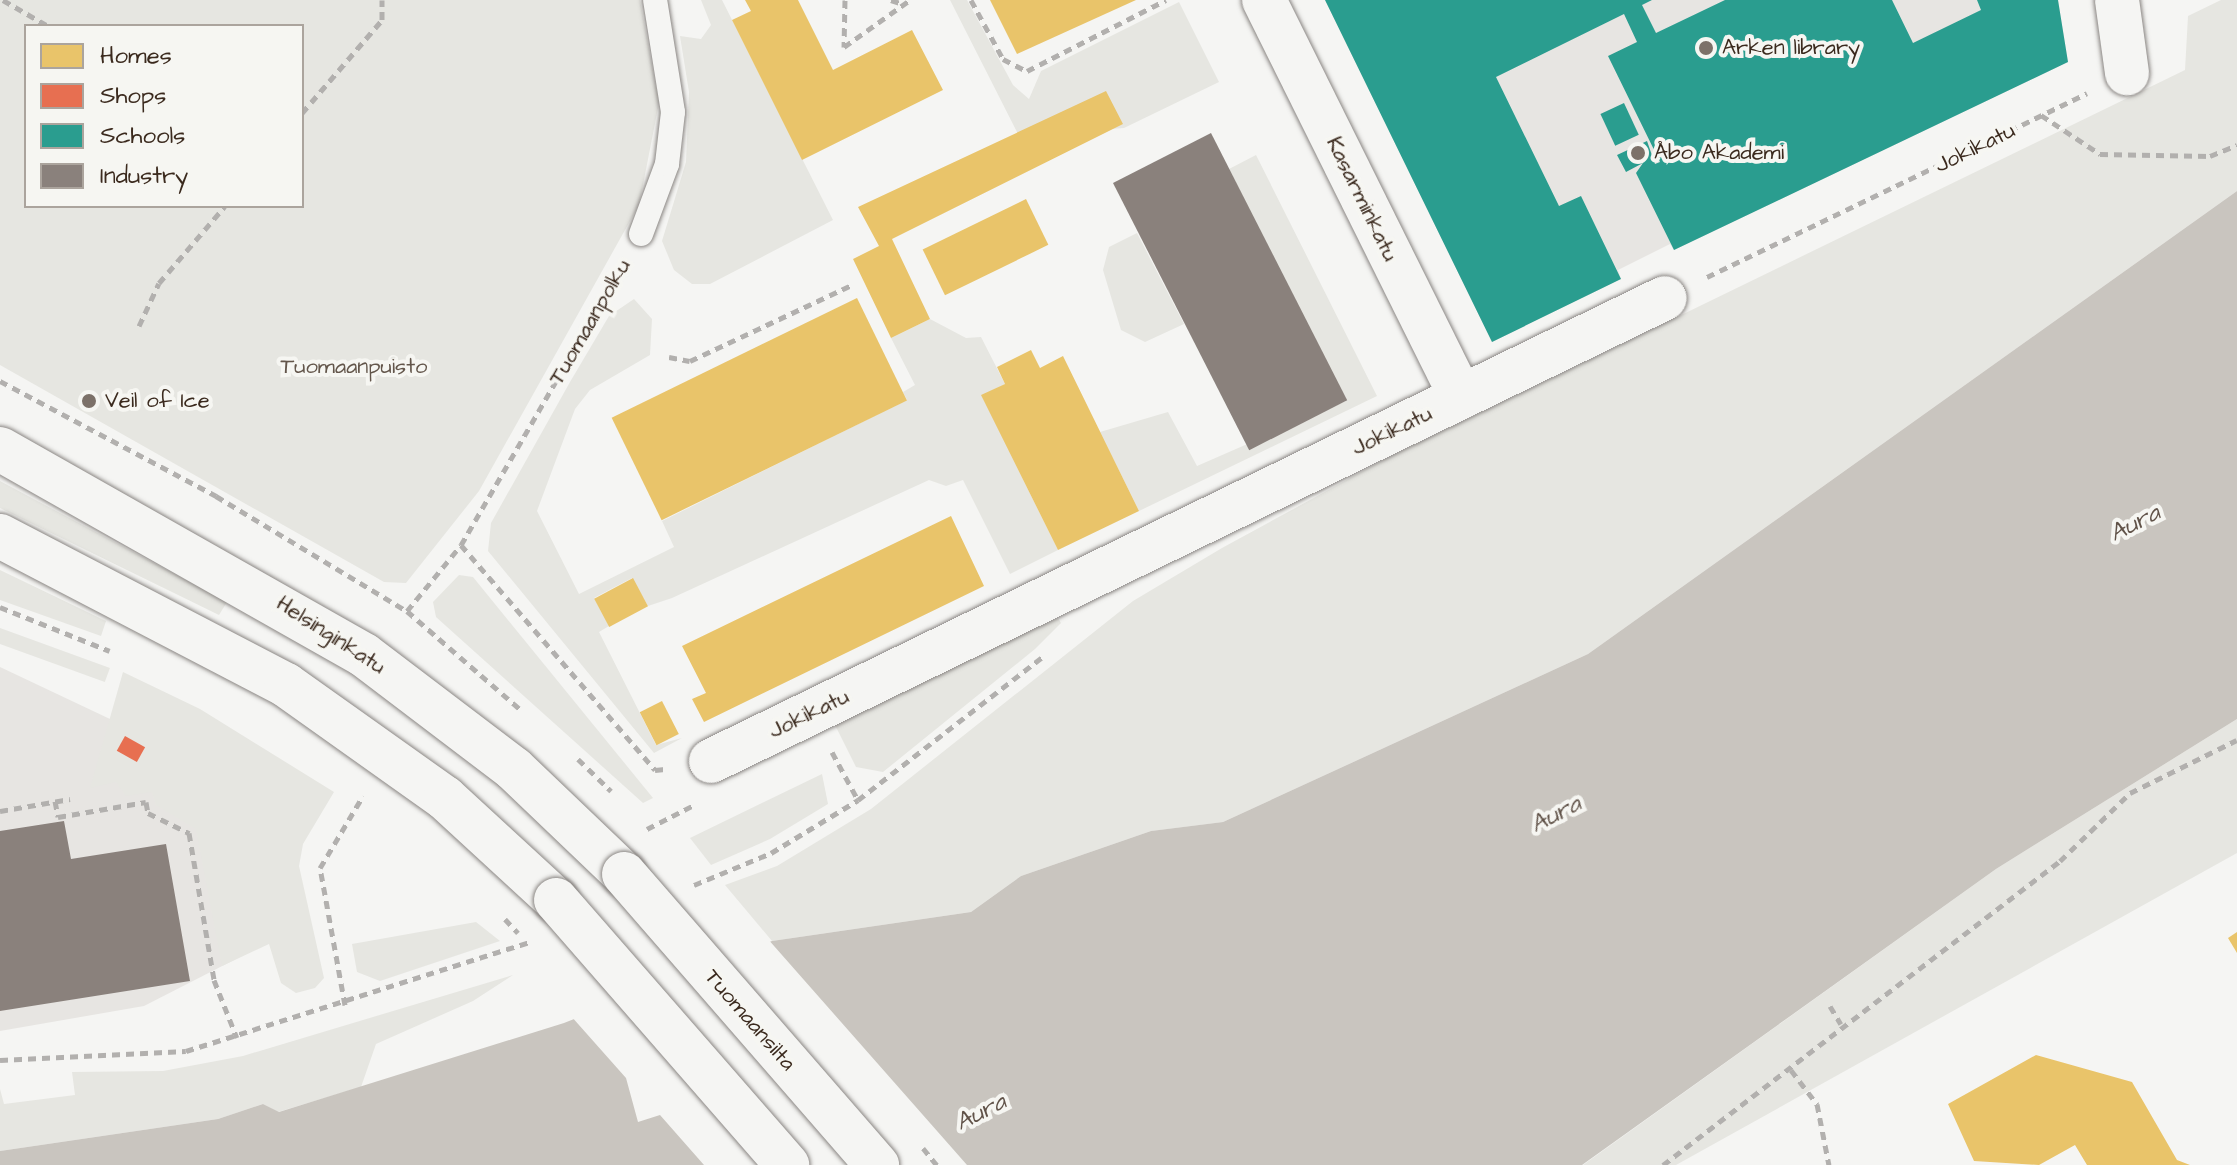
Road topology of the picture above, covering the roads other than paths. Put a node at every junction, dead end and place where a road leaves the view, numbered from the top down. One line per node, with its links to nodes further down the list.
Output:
1 (655, 0): 5 (lane, Tuomaanpolku)
2 (1264, 0): 7 (main road, Kasarminkatu)
3 (2117, 0): 4 (main road)
4 (2127, 73)
5 (641, 234)
6 (1665, 298): 7 (main road, Jokikatu)
7 (1461, 397): 10 (main road, Jokikatu)
8 (0, 449): 11 (main road, Helsinginkatu)
9 (0, 536): 12 (main road, bridge)
10 (711, 761)
11 (624, 874): 13 (main road, Tuomaansilta, bridge)
12 (787, 1165)
13 (877, 1165)

